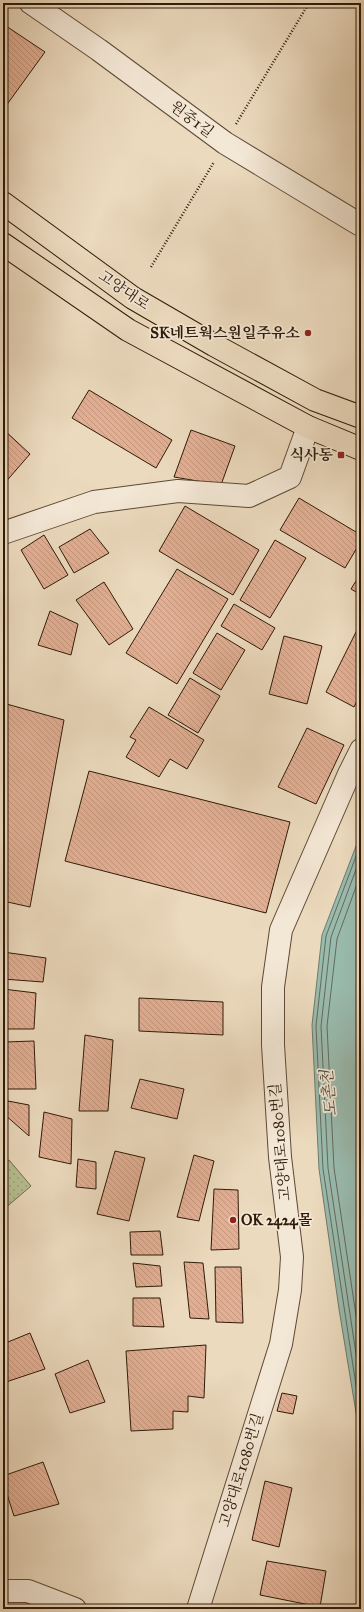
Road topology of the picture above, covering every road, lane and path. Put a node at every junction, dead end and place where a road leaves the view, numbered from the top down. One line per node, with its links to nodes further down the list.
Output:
1 (31, 3): 6 (street, 원중1길)
2 (309, 3): 3 (path)
3 (233, 130)
4 (215, 160): 8 (path)
5 (3, 203): 9 (main road, 고양대로)
6 (361, 223)
7 (3, 244): 10 (main road, 고양대로)
8 (151, 267)
9 (361, 417)
10 (308, 427): 11 (main road, 고양대로); 12 (street)
11 (361, 449)
12 (3, 533)
13 (361, 750): 16 (street, 고양대로1080번길)
14 (3, 1591): 15 (street)
15 (76, 1609)
16 (198, 1609)

